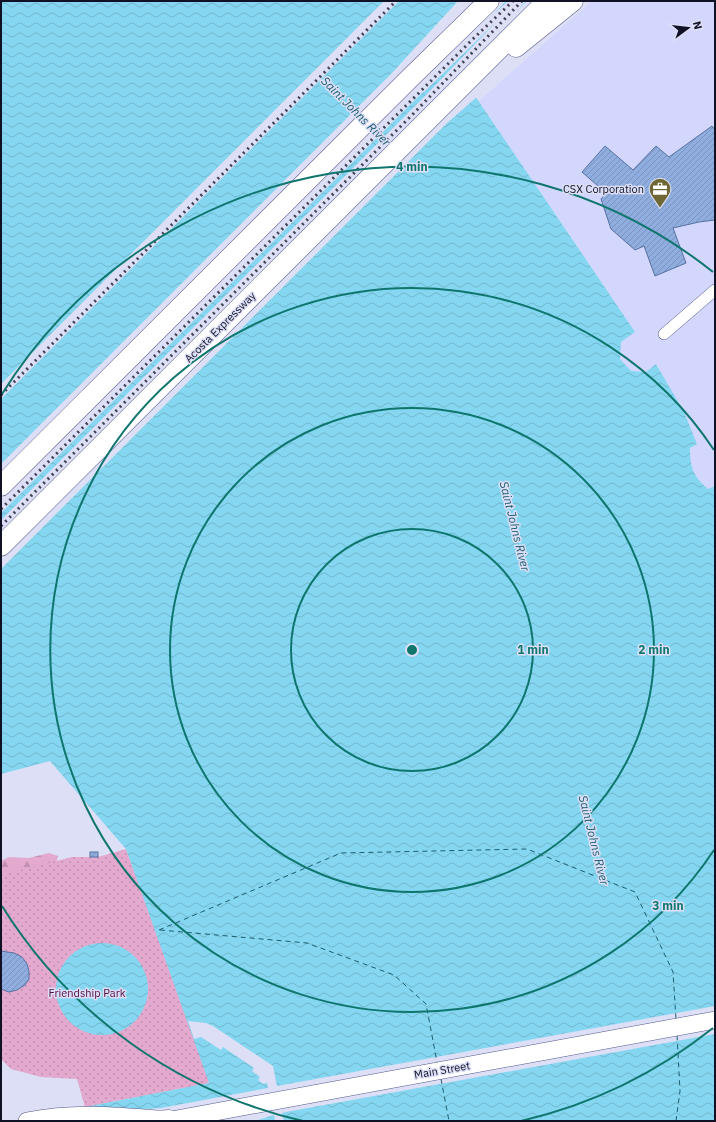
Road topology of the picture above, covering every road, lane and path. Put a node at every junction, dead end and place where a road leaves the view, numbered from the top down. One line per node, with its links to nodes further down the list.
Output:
1 (476, 1): 5 (highway)
2 (489, 1): 5 (highway)
3 (547, 1): 6 (highway)
4 (573, 1): 6 (highway)
5 (411, 77): 9 (highway)
6 (439, 108): 10 (highway, Acosta Expressway)
7 (715, 290): 8 (street)
8 (664, 334)
9 (1, 486)
10 (1, 546)
11 (715, 1020): 13 (main road, Main Street)
12 (27, 1121): 13 (main road, Main Street)
13 (164, 1121)

